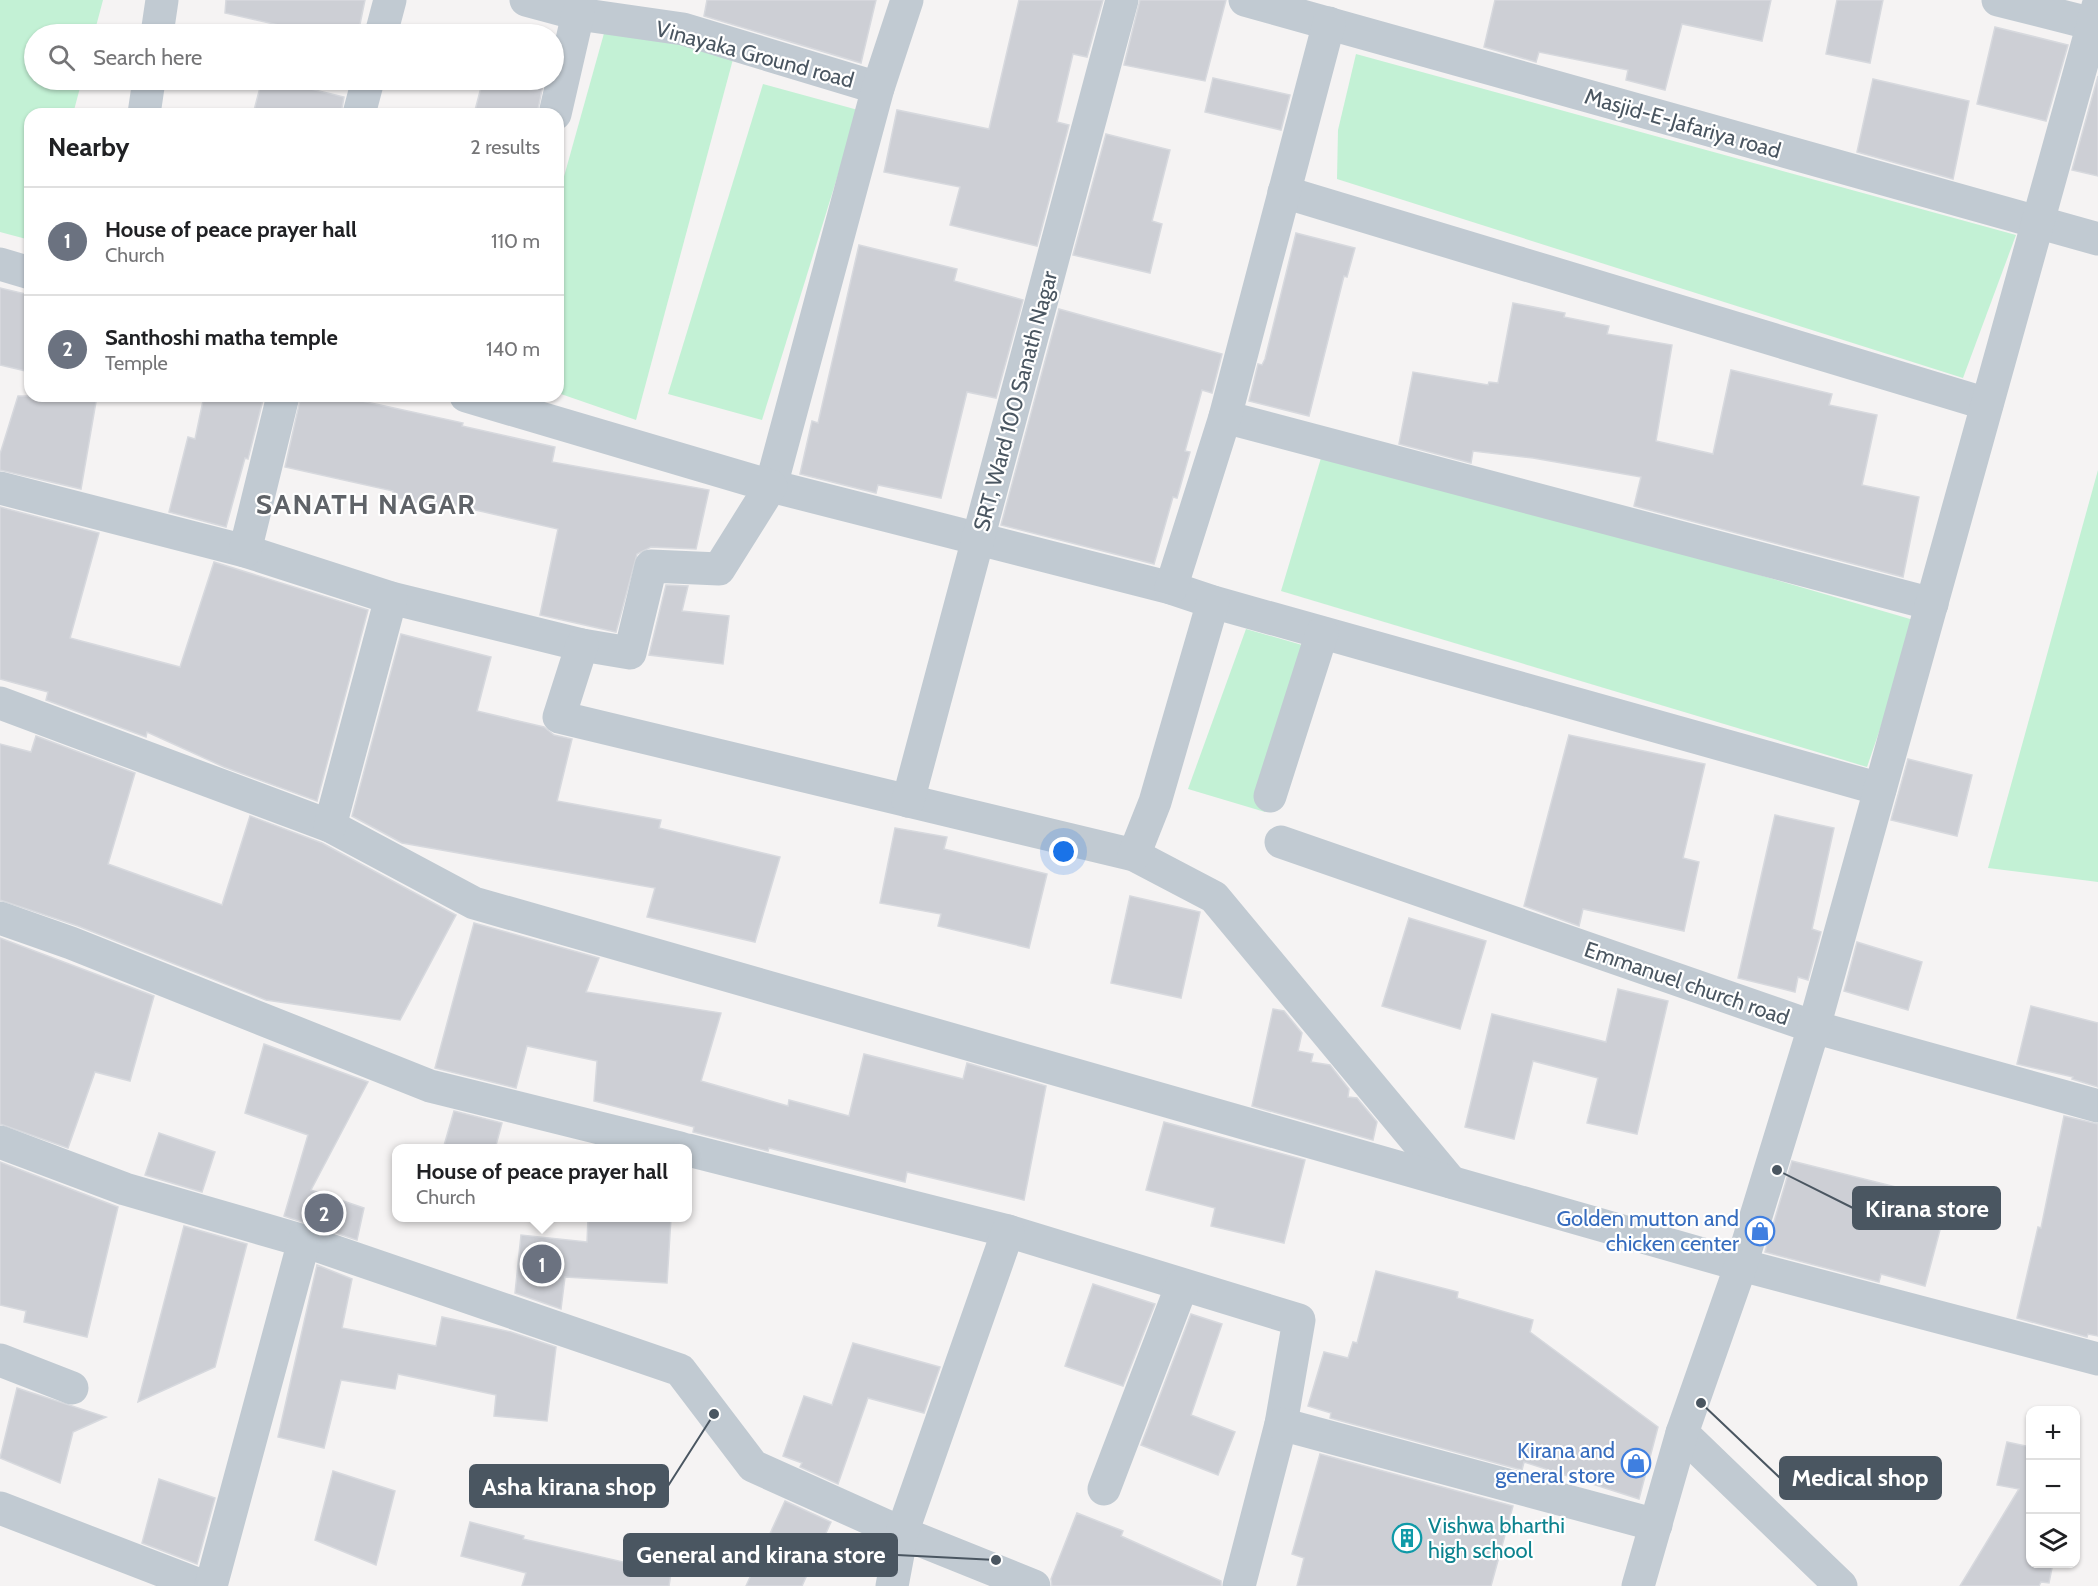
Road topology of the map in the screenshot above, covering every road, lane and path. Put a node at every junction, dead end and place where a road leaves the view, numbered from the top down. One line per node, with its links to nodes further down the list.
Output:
1 (162, 0): 11 (street)
2 (390, 0): 12 (street)
3 (526, 0): 8 (street, Vinayaka Ground road)
4 (907, 0): 14 (street)
5 (1122, 0): 32 (street, SRT, Ward 100 Sanath Nagar)
6 (1245, 0): 10 (street, Masjid-E-Jafariya road)
7 (1998, 0): 9 (street)
8 (578, 14): 13 (street); 14 (street, Vinayaka Ground road)
9 (2096, 15): 22 (street)
10 (1329, 23): 21 (street); 22 (street, Masjid-E-Jafariya road)
11 (158, 24)
12 (384, 24)
13 (564, 75)
14 (878, 88): 30 (street)
15 (148, 90): 18 (street)
16 (365, 90): 19 (street)
17 (561, 90): 20 (street)
18 (145, 108)
19 (361, 108)
20 (556, 108)
21 (1284, 192): 28 (street); 29 (street)
22 (2038, 223): 23 (street, Masjid-E-Jafariya road); 28 (street)
23 (2098, 239)
24 (0, 264): 25 (street)
25 (24, 271)
26 (282, 402): 33 (street)
27 (494, 402): 30 (street)
28 (1987, 404): 37 (street)
29 (1225, 417): 34 (street); 37 (street)
30 (771, 486): 32 (street); 39 (street)
31 (0, 488): 33 (street)
32 (978, 537): 34 (street); 43 (street, SRT, Ward 100 Sanath Nagar)
33 (245, 551): 35 (street)
34 (1171, 588): 36 (street)
35 (391, 598): 39 (street); 44 (street)
36 (1213, 602): 38 (street); 46 (street)
37 (1932, 604): 41 (street)
38 (1322, 633): 41 (street); 42 (street)
39 (582, 645): 43 (street)
40 (0, 703): 44 (street)
41 (1880, 789): 48 (street)
42 (1270, 796)
43 (908, 801): 46 (street)
44 (330, 826): 53 (street)
45 (1281, 842): 48 (street, Emmanuel church road)
46 (1134, 855): 53 (street)
47 (0, 918): 51 (street)
48 (1814, 1027): 49 (street, Emmanuel church road); 56 (street)
49 (2098, 1106)
50 (0, 1142): 55 (street)
51 (660, 1144)
52 (692, 1151): 54 (street)
53 (1451, 1182): 56 (street)
54 (1008, 1231): 57 (street); 66 (street)
55 (304, 1241): 66 (street); 68 (street)
56 (1741, 1265): 58 (street); 62 (street)
57 (1182, 1285): 61 (street); 63 (street)
58 (2098, 1359)
59 (0, 1360): 60 (street)
60 (72, 1388)
61 (1281, 1424): 65 (street); 71 (street)
62 (1682, 1433): 65 (street); 73 (street)
63 (1104, 1489)
64 (0, 1508): 67 (street)
65 (1656, 1525): 72 (street)
66 (902, 1533): 69 (street); 70 (street)
67 (202, 1586)
68 (211, 1586)
69 (892, 1586)
70 (1034, 1586)
71 (1239, 1586)
72 (1638, 1586)
73 (1841, 1586)

